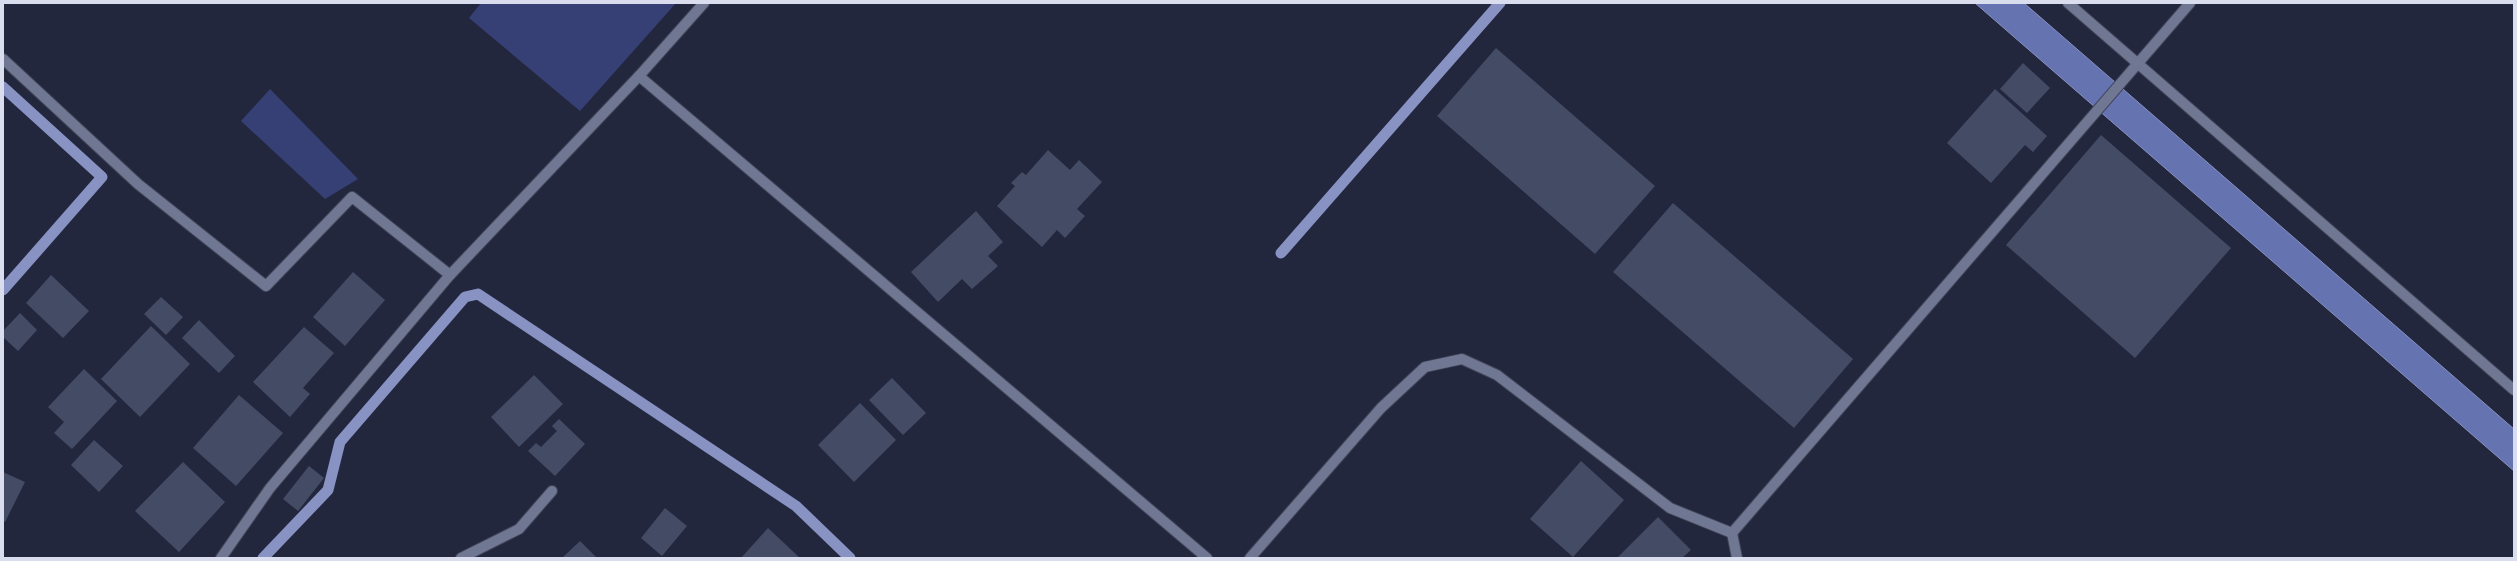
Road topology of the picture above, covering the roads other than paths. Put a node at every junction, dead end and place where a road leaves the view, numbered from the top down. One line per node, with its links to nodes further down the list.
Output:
1 (704, 3): 6 (street)
2 (2068, 3): 5 (street)
3 (2190, 3): 5 (street)
4 (3, 59): 7 (street)
5 (2138, 64): 8 (street); 10 (street)
6 (640, 76): 7 (street); 13 (street)
7 (450, 275): 11 (street)
8 (2514, 390)
9 (552, 491): 12 (street)
10 (1732, 534): 14 (street); 15 (street)
11 (221, 558)
12 (461, 558)
13 (1206, 558)
14 (1250, 558)
15 (1737, 558)

